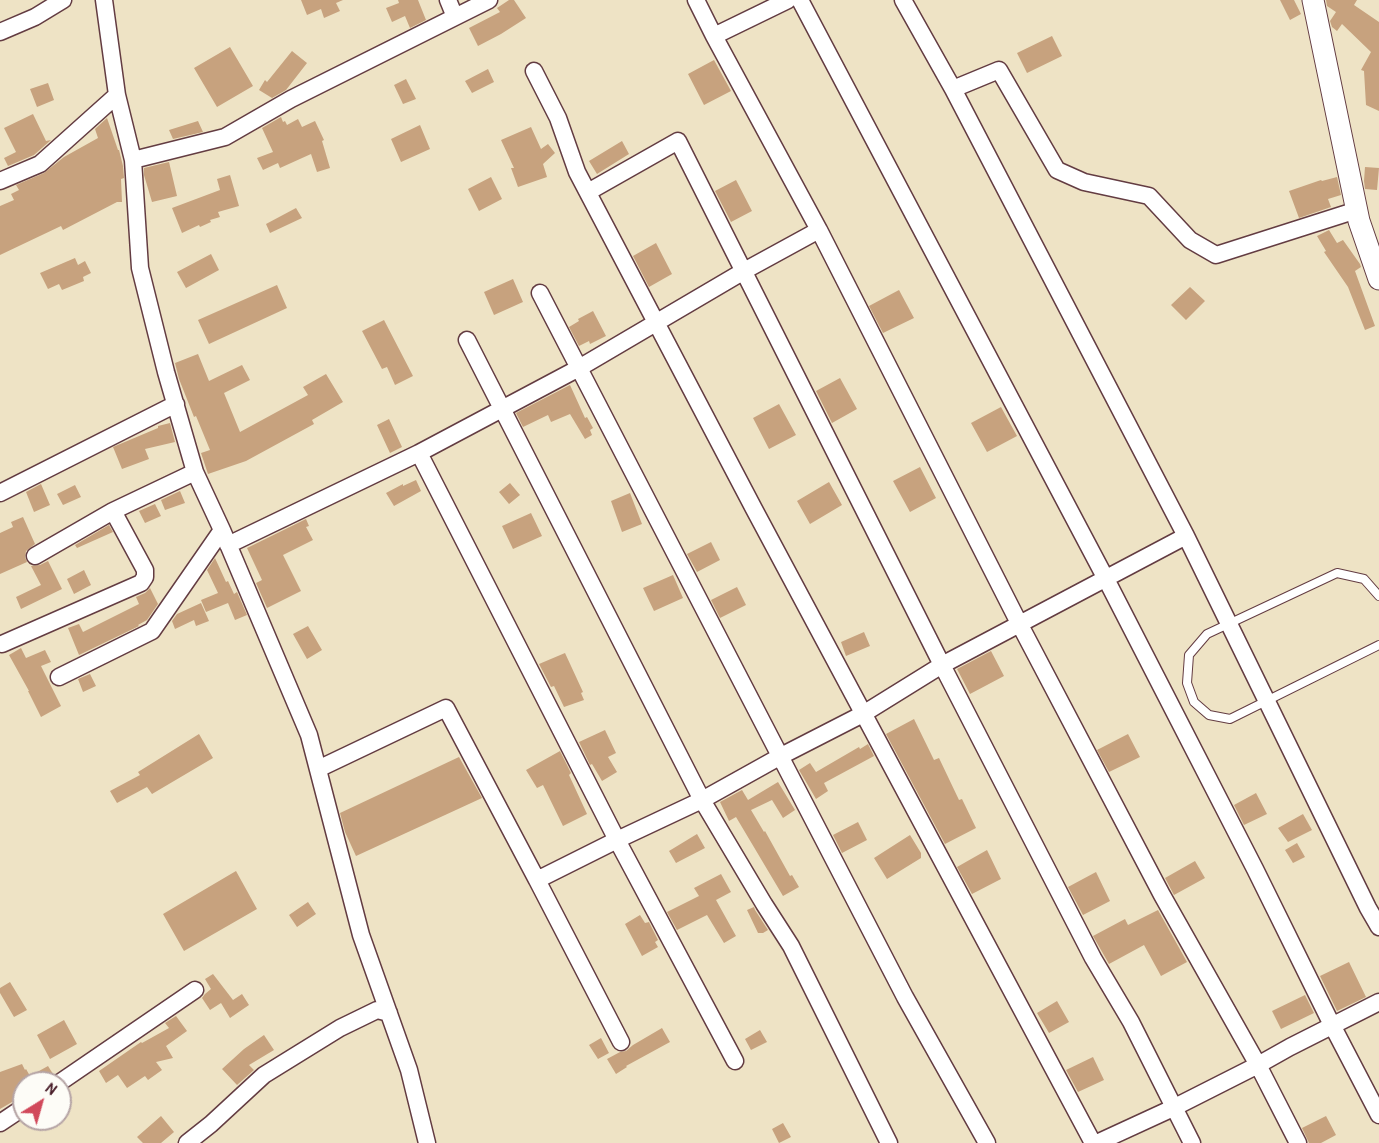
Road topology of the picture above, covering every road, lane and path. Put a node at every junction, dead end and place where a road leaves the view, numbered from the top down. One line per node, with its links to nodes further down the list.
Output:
1 (63, 0): 11 (street)
2 (104, 0): 15 (street)
3 (448, 0): 10 (street)
4 (489, 0): 10 (street)
5 (696, 0): 12 (street)
6 (788, 0): 12 (street)
7 (800, 0): 36 (street)
8 (903, 0): 14 (street)
9 (1313, 0): 19 (street)
10 (455, 17): 16 (street)
11 (0, 32)
12 (714, 36): 20 (street)
13 (534, 71): 18 (street)
14 (953, 89): 19 (street); 33 (street)
15 (117, 94): 16 (street); 17 (street)
16 (133, 160): 27 (street)
17 (0, 181)
18 (588, 192): 21 (street); 24 (street)
19 (1357, 210): 22 (street)
20 (819, 230): 21 (street); 38 (street)
21 (744, 271): 24 (street); 41 (street)
22 (1379, 279)
23 (540, 293): 26 (street)
24 (656, 322): 26 (street); 43 (street)
25 (467, 340): 28 (street)
26 (579, 368): 28 (street); 44 (street)
27 (176, 404): 30 (street); 31 (street)
28 (502, 409): 29 (street); 46 (street)
29 (418, 453): 34 (street); 47 (street)
30 (195, 472): 32 (street); 34 (street)
31 (0, 493)
32 (113, 511): 35 (street); 39 (street)
33 (1186, 536): 36 (street); 49 (street)
34 (225, 538): 42 (street); 45 (street)
35 (35, 556)
36 (1106, 579): 38 (street); 53 (street)
37 (1379, 596): 40 (lane)
38 (1020, 625): 41 (street); 56 (street)
39 (3, 644)
40 (1379, 645)
41 (942, 665): 43 (street); 58 (street)
42 (58, 677)
43 (863, 714): 44 (street); 64 (street)
44 (781, 756): 46 (street); 63 (street)
45 (318, 769): 48 (street); 52 (street)
46 (702, 800): 47 (street); 62 (street)
47 (617, 840): 48 (street); 55 (street)
48 (537, 880): 54 (street)
49 (1379, 927)
50 (195, 990): 57 (street)
51 (1379, 1002): 53 (street)
52 (389, 1012): 60 (street); 61 (street)
53 (1332, 1025): 56 (street); 59 (street)
54 (621, 1042)
55 (735, 1061)
56 (1258, 1065): 58 (street); 66 (street)
57 (72, 1074)
58 (1173, 1107): 64 (street); 65 (street)
59 (1379, 1115)
60 (187, 1143)
61 (427, 1143)
62 (889, 1143)
63 (987, 1143)
64 (1095, 1143)
65 (1192, 1143)
66 (1298, 1143)

